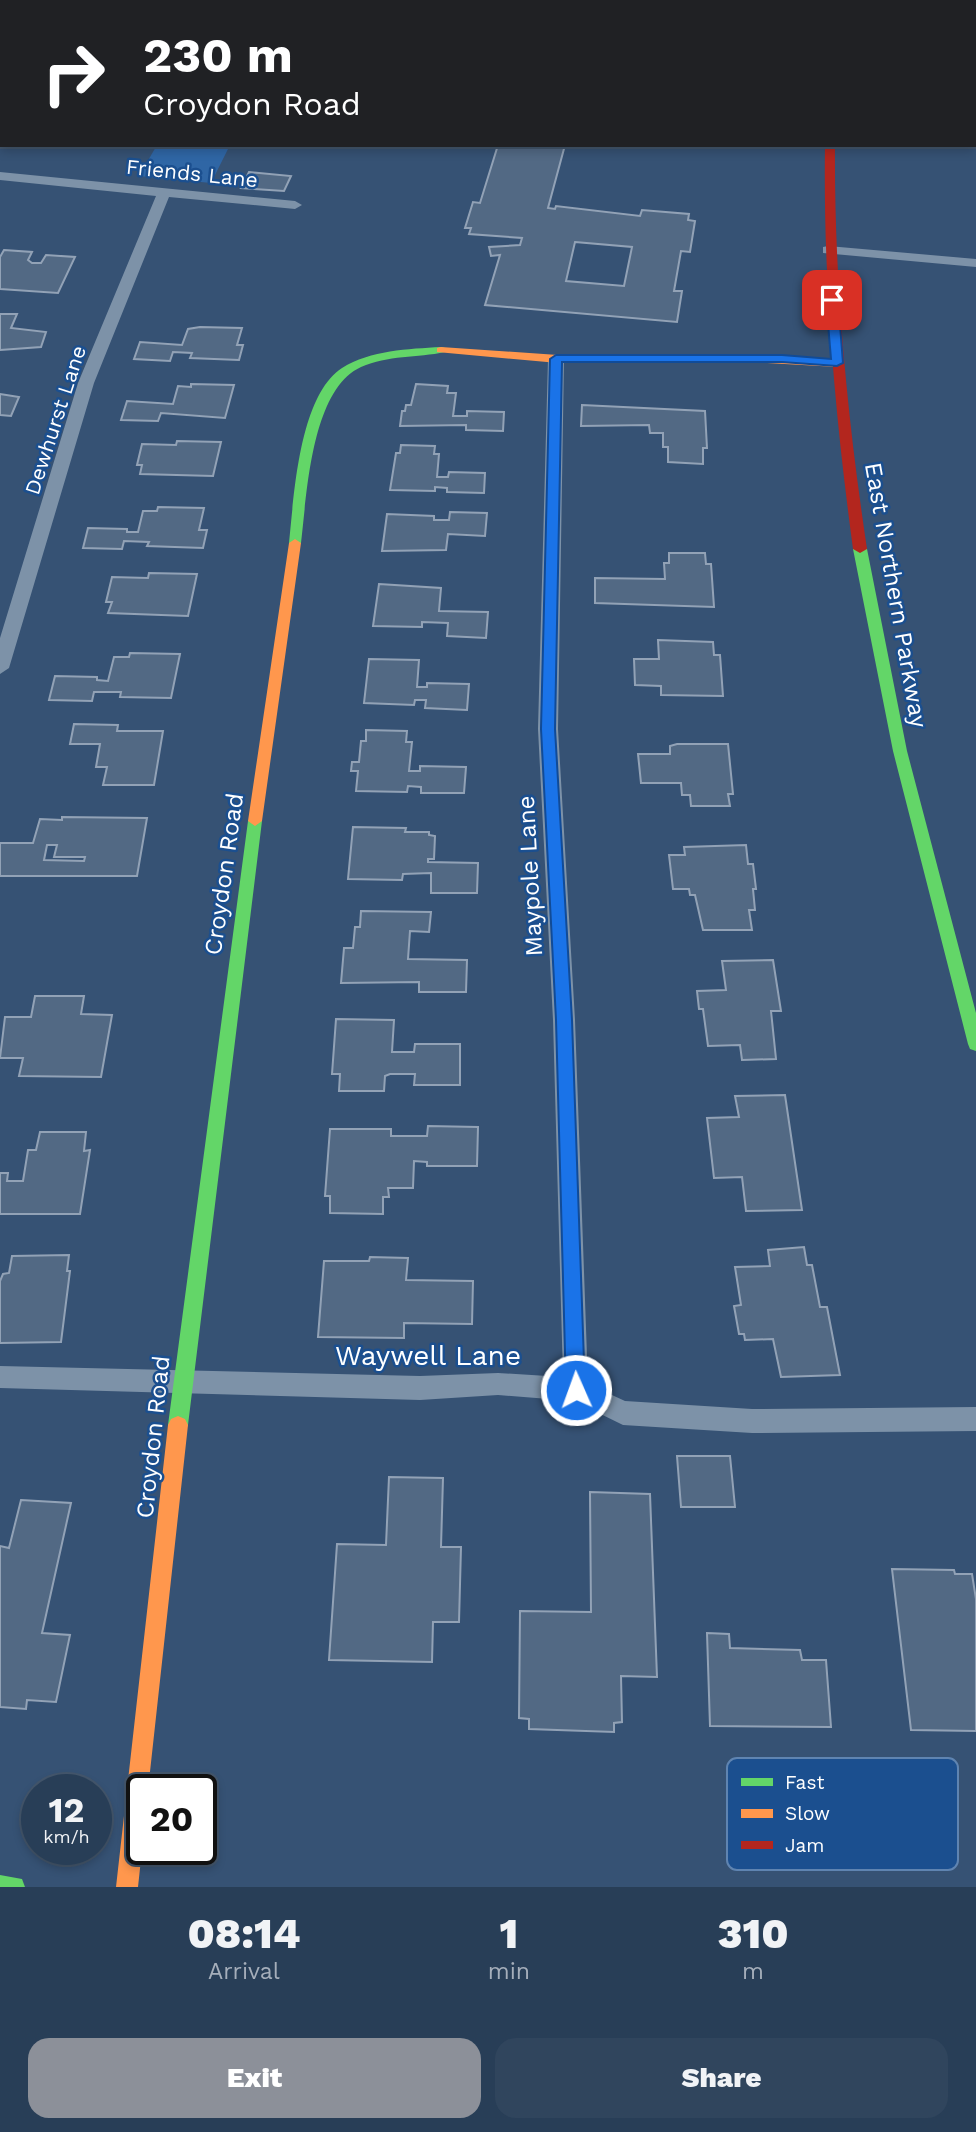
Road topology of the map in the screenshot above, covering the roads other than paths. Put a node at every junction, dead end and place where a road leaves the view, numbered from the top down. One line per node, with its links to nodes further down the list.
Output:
1 (830, 147): 5 (street, East Northern Parkway)
2 (0, 176): 3 (lane, Friends Lane)
3 (165, 190): 4 (lane, Friends Lane); 9 (lane, Dewhurst Lane)
4 (295, 205)
5 (828, 250): 6 (lane); 8 (street, East Northern Parkway)
6 (976, 263)
7 (556, 359): 8 (street, Croydon Road); 12 (street, Croydon Road); 13 (lane, Maypole Lane)
8 (837, 363): 10 (street, East Northern Parkway)
9 (0, 668)
10 (976, 1044)
11 (0, 1377): 12 (lane, Waywell Lane)
12 (182, 1382): 13 (lane, Waywell Lane); 17 (street, Croydon Road)
13 (576, 1390): 14 (lane, Waywell Lane)
14 (976, 1419)
15 (0, 1886): 16 (street)
16 (14, 1887)
17 (127, 1887)

